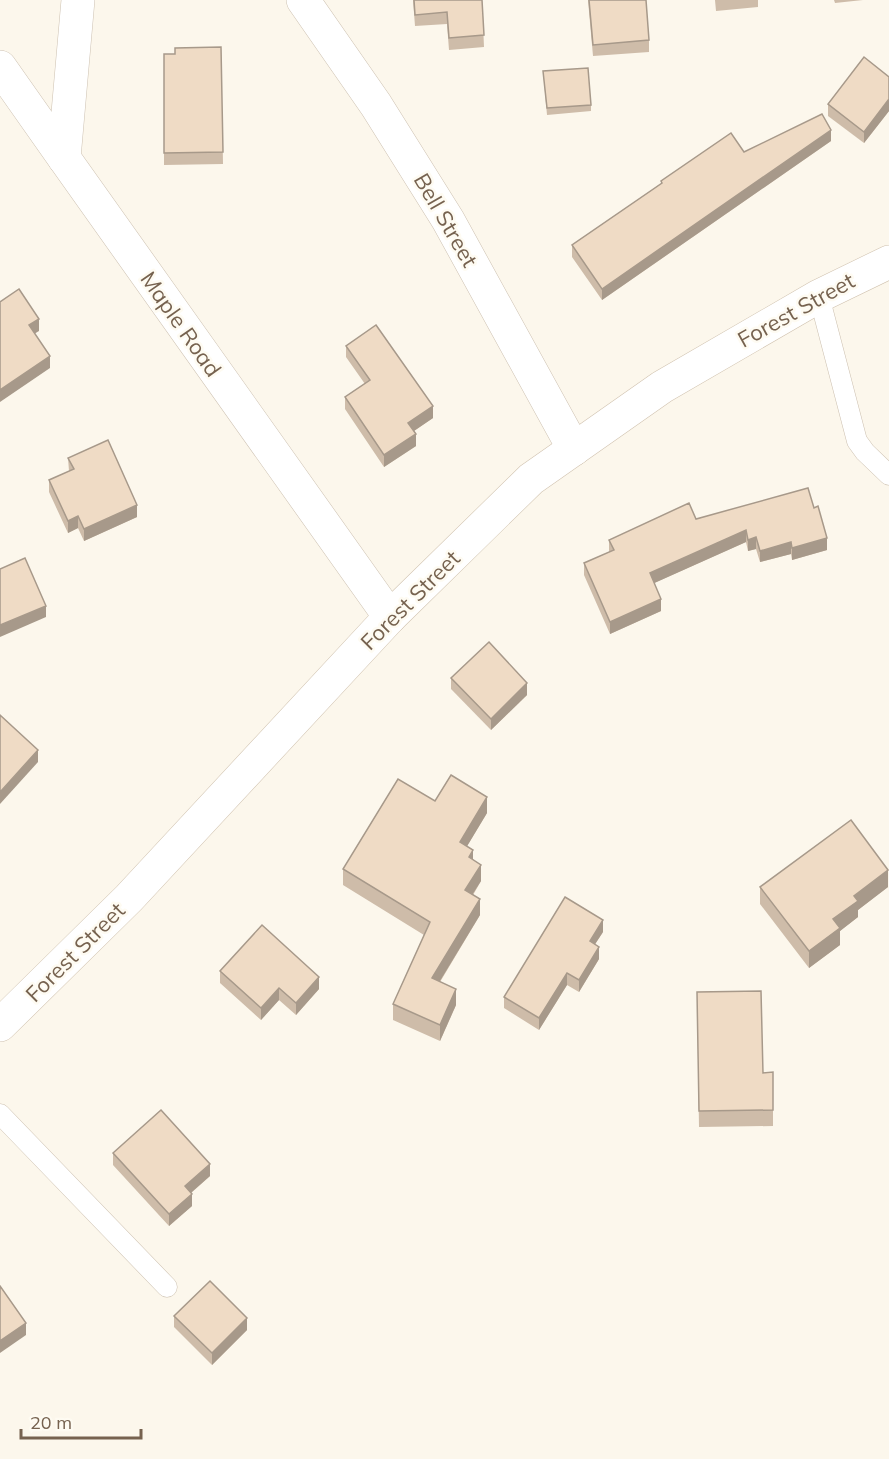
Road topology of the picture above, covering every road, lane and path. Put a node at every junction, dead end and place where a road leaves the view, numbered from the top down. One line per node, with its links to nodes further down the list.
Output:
1 (78, 0): 4 (street)
2 (303, 0): 7 (street, Bell Street)
3 (0, 67): 4 (street, Maple Road)
4 (64, 158): 9 (street, Maple Road)
5 (889, 262): 6 (street, Forest Street)
6 (819, 296): 7 (street, Forest Street); 8 (lane)
7 (574, 449): 9 (street, Forest Street)
8 (889, 475)
9 (390, 617): 10 (street, Forest Street)
10 (0, 1025)
11 (0, 1114): 12 (lane)
12 (167, 1287)

